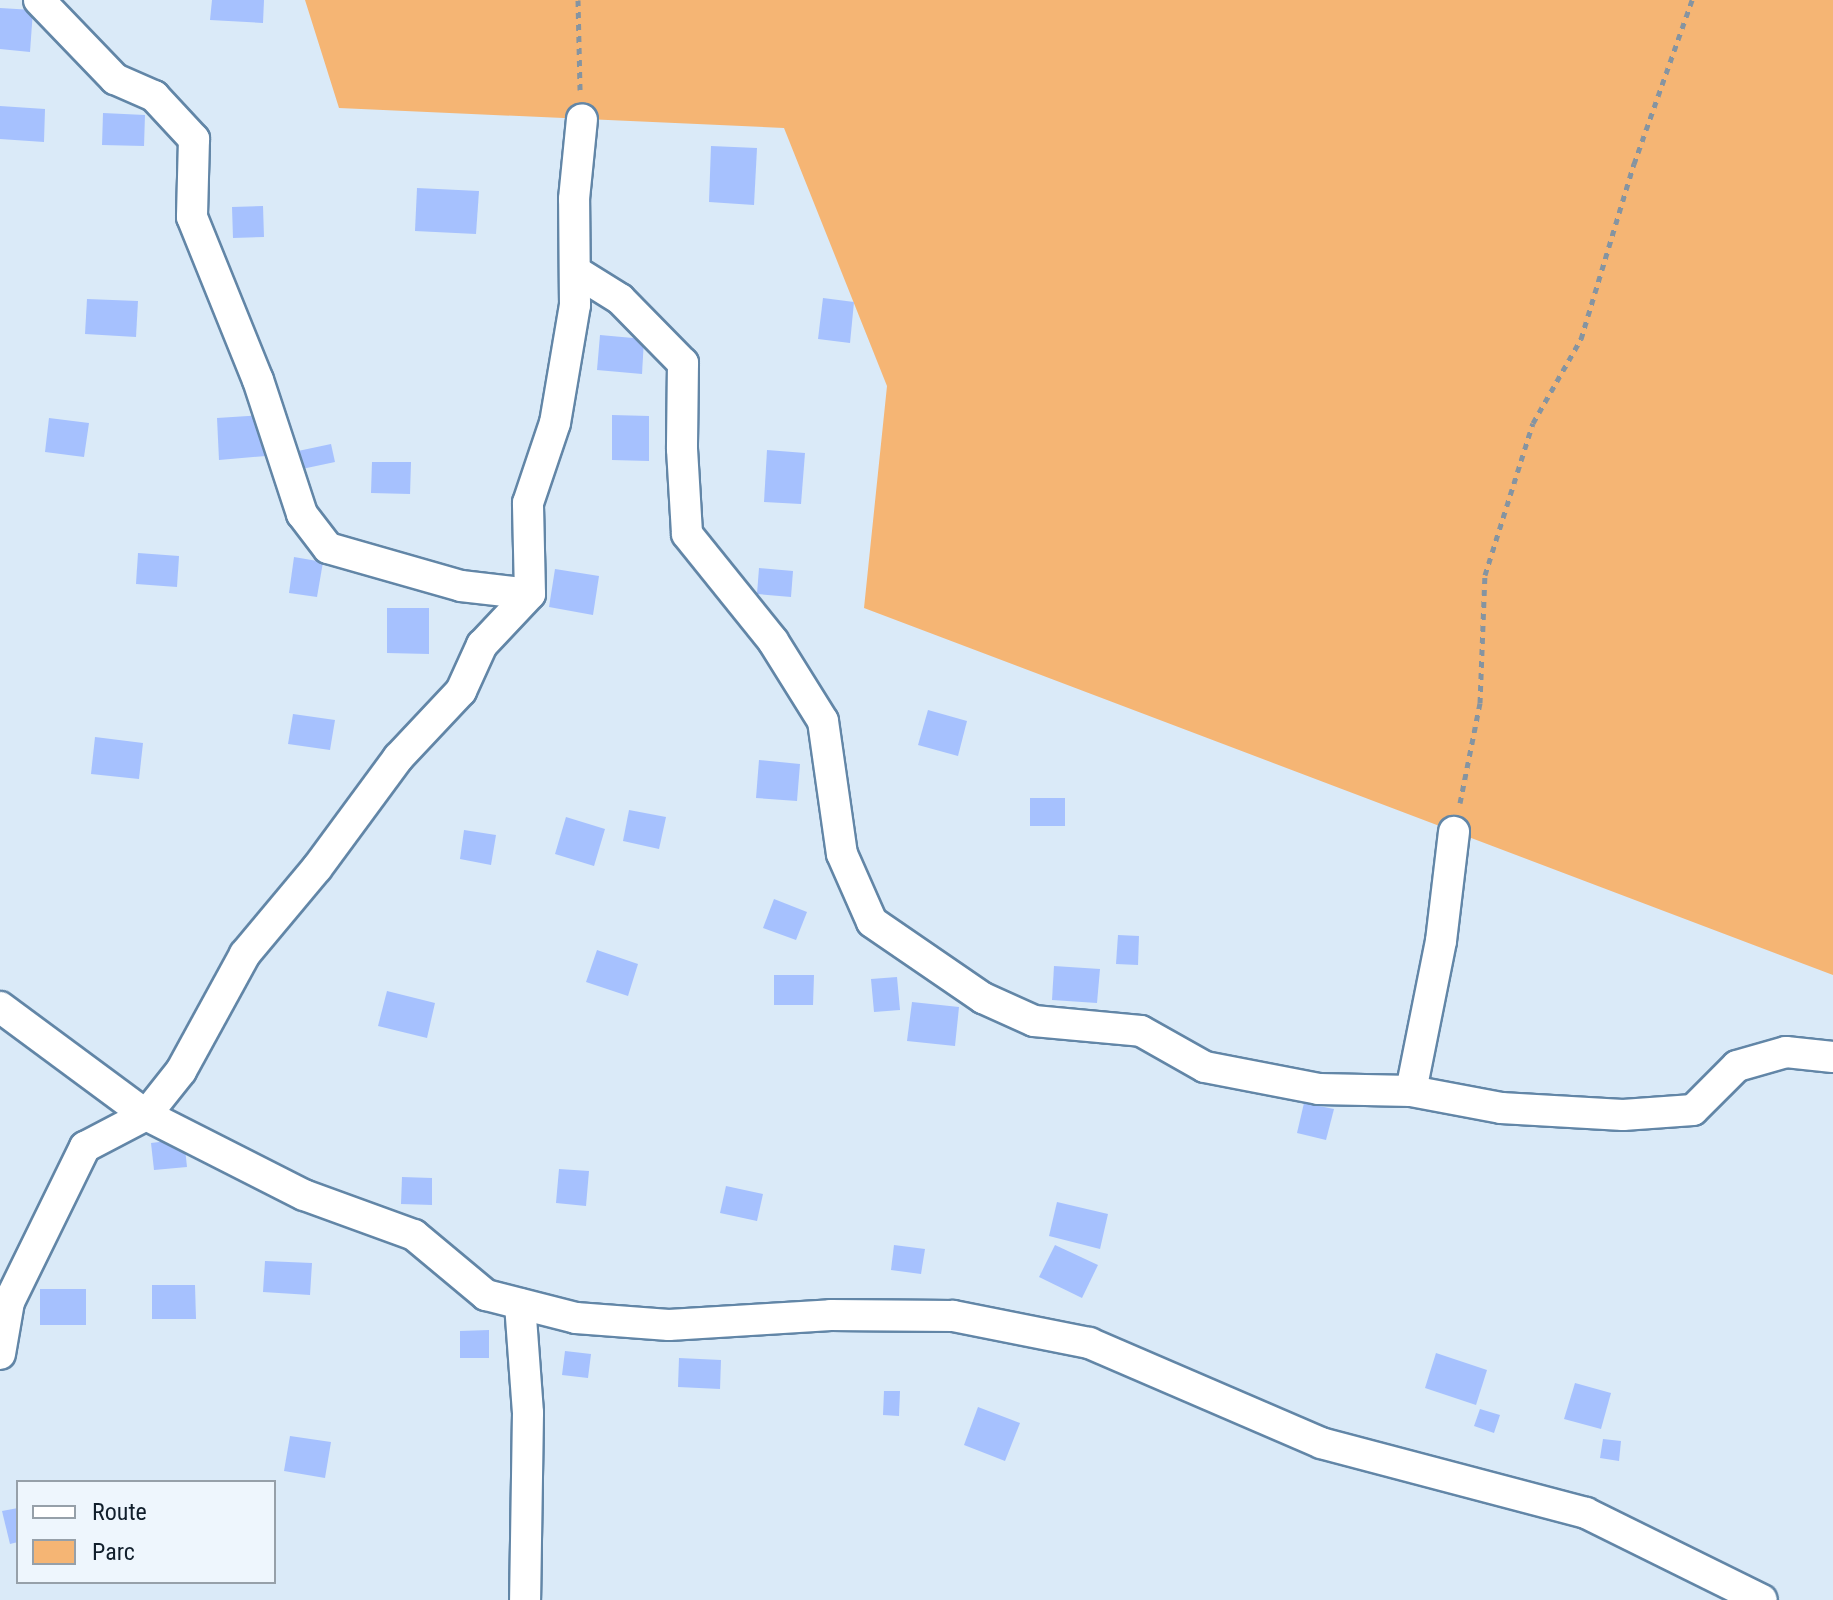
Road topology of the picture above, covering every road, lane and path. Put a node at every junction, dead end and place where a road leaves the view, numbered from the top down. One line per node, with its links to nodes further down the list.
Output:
1 (39, 0): 6 (street)
2 (578, 0): 4 (path)
3 (1692, 0): 7 (path)
4 (582, 119): 5 (street)
5 (575, 271): 6 (street); 10 (street)
6 (530, 594): 11 (street)
7 (1454, 832): 10 (street)
8 (0, 1007): 11 (street)
9 (1833, 1057): 10 (street)
10 (1411, 1091)
11 (146, 1115): 12 (street); 13 (street)
12 (520, 1304): 14 (street); 15 (street)
13 (0, 1354)
14 (525, 1600)
15 (1762, 1600)

